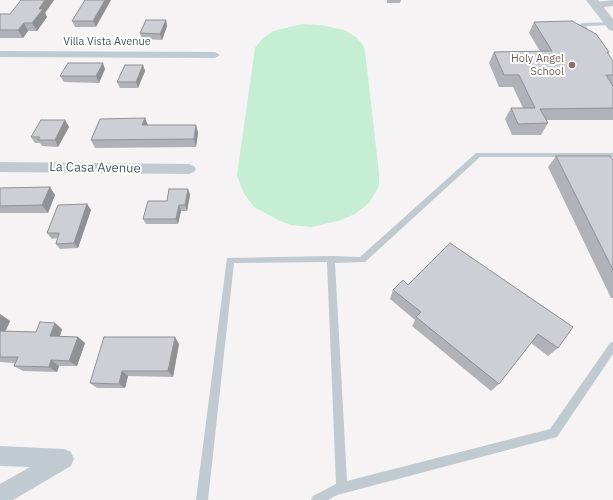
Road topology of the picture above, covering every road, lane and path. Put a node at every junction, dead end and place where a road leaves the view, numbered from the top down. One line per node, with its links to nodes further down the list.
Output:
1 (594, 2): 2 (street); 3 (street)
2 (613, 4)
3 (612, 26): 4 (lane)
4 (593, 41)
5 (0, 54): 6 (street, Villa Vista Avenue)
6 (215, 55)
7 (613, 155): 10 (lane)
8 (0, 167): 9 (street, La Casa Avenue)
9 (189, 169)
10 (331, 259): 13 (lane); 15 (lane)
11 (613, 346): 13 (lane)
12 (0, 456): 14 (street)
13 (342, 488): 16 (lane)
14 (0, 496)
15 (202, 500)
16 (317, 500)

